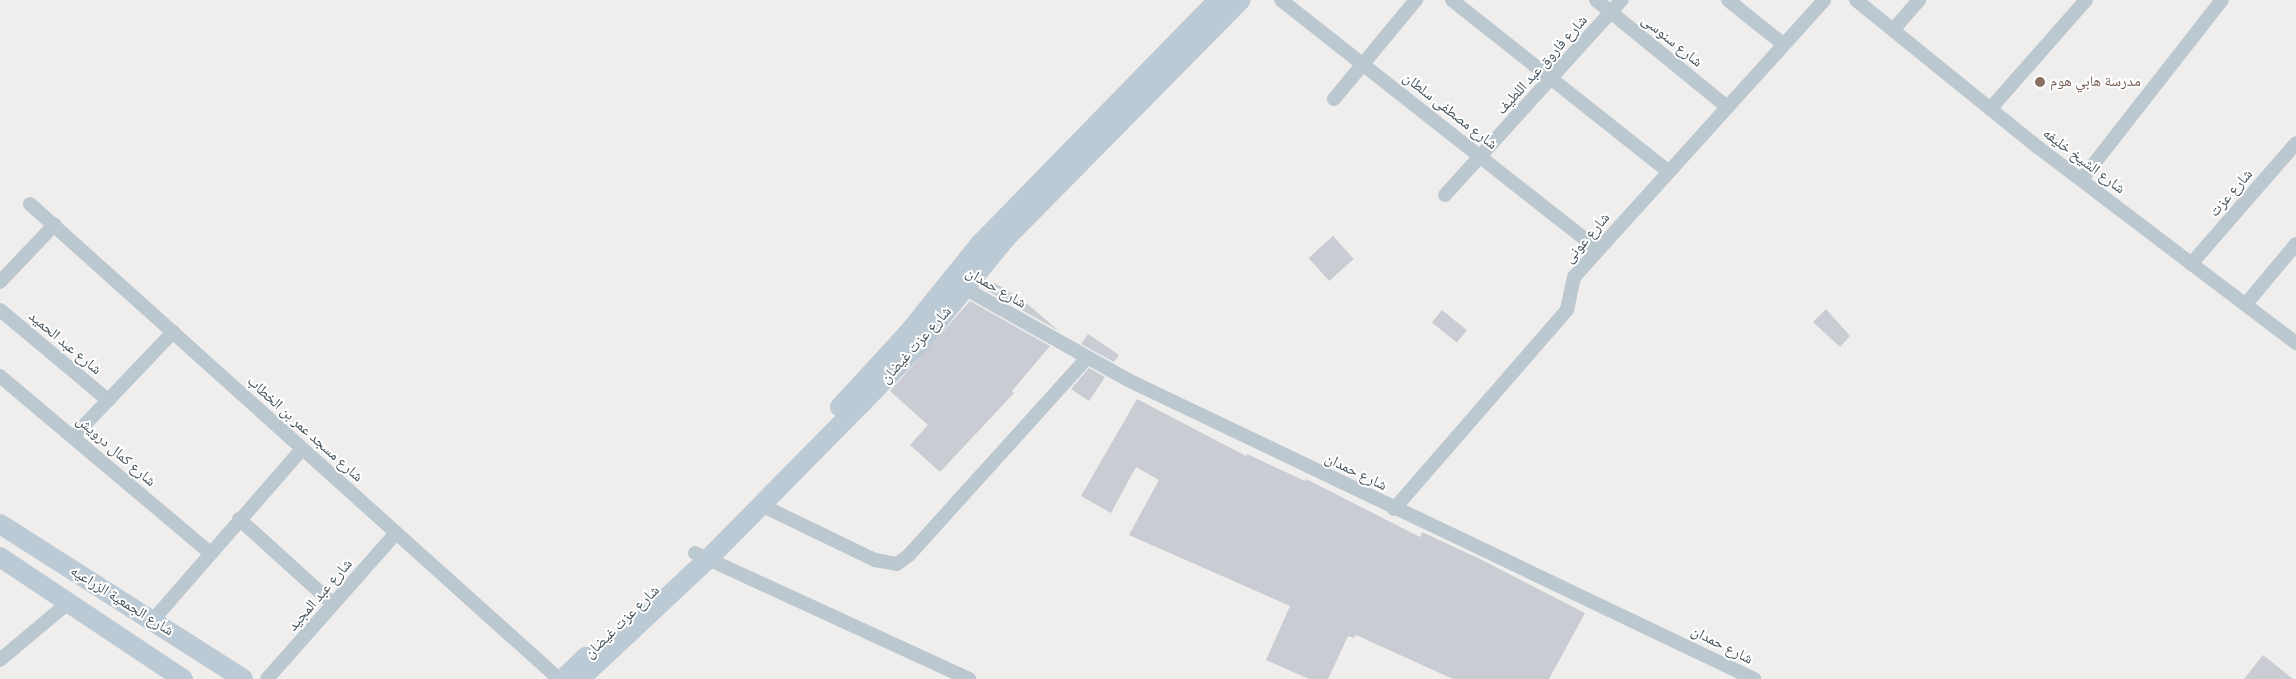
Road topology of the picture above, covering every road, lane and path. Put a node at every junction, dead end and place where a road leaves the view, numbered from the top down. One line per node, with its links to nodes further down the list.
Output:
1 (1218, 0): 33 (street, شارع عزت غيضان)
2 (1241, 0): 33 (street, شارع عزت غيضان)
3 (1281, 0): 17 (street, شارع مصطفى سلطان)
4 (1416, 0): 17 (street)
5 (1452, 0): 18 (street)
6 (1596, 0): 14 (street, شارع سنوسى)
7 (1622, 0): 14 (street, شارع فاروق عبد اللطيف)
8 (1728, 0): 16 (street)
9 (1824, 0): 16 (street, شارع عونى)
10 (1856, 0): 15 (street, شارع الشيخ خليفه)
11 (1919, 0): 15 (street)
12 (2086, 0): 21 (street)
13 (2218, 1): 25 (street)
14 (1611, 12): 18 (street, شارع فاروق عبد اللطيف); 20 (street, شارع سنوسى)
15 (1893, 30): 21 (street, شارع الشيخ خليفه)
16 (1783, 44): 20 (street, شارع عونى)
17 (1363, 64): 19 (street); 23 (street, شارع مصطفى سلطان)
18 (1552, 79): 23 (street, شارع فاروق عبد اللطيف); 24 (street)
19 (1334, 99)
20 (1727, 107): 24 (street, شارع عونى)
21 (1990, 109): 25 (street, شارع الشيخ خليفه)
22 (2296, 143): 31 (street, شارع عزت)
23 (1481, 156): 26 (street, شارع فاروق عبد اللطيف); 30 (street, شارع مصطفى سلطان)
24 (1668, 171): 30 (street, شارع عونى)
25 (2082, 179): 31 (street, شارع الشيخ خليفه)
26 (1445, 195)
27 (30, 204): 28 (street, شارع مسجد عمر بن الخطاب)
28 (54, 225): 32 (street); 36 (street, شارع مسجد عمر بن الخطاب)
29 (2296, 244): 34 (street)
30 (1598, 249): 44 (street, شارع عونى)
31 (2191, 264): 34 (street, شارع الشيخ خليفه)
32 (0, 282)
33 (958, 284): 38 (street, شارع حمدان); 43 (street, شارع عزت غيضان); 49 (street, شارع عزت غيضان)
34 (2246, 304): 37 (street, شارع الشيخ خليفه)
35 (0, 310): 40 (street, شارع عبد الحميد)
36 (173, 332): 40 (street); 42 (street, شارع مسجد عمر بن الخطاب)
37 (2294, 337)
38 (1087, 358): 43 (street); 44 (street, شارع حمدان)
39 (0, 376): 41 (street, شارع كمال درويش)
40 (108, 400): 41 (street)
41 (74, 436): 48 (street, شارع كمال درويش)
42 (302, 448): 45 (street); 47 (street, شارع مسجد عمر بن الخطاب)
43 (761, 505): 49 (street, شارع عزت غيضان)
44 (1394, 508): 64 (street, شارع حمدان)
45 (239, 519): 48 (street); 54 (street)
46 (0, 524): 51 (street, شارع الجمعية الزراعيه)
47 (396, 533): 54 (street, شارع عبد المجيد); 60 (street, شارع مسجد عمر بن الخطاب)
48 (210, 553): 55 (street)
49 (701, 556): 61 (street, شارع عزت غيضان); 62 (street, شارع عزت غيضان); 63 (street)
50 (0, 558): 52 (street, شارع الجمعية الزراعيه)
51 (60, 562): 52 (street); 55 (street, شارع الجمعية الزراعيه)
52 (44, 586): 53 (street, شارع الجمعية الزراعيه)
53 (69, 602): 56 (street); 57 (street, شارع الجمعية الزراعيه)
54 (334, 604): 59 (street, شارع عبد المجيد)
55 (153, 620): 58 (street, شارع الجمعية الزراعيه)
56 (0, 660)
57 (183, 679)
58 (243, 679)
59 (267, 679)
60 (558, 679)
61 (563, 679)
62 (580, 679)
63 (969, 679)
64 (1754, 679)

